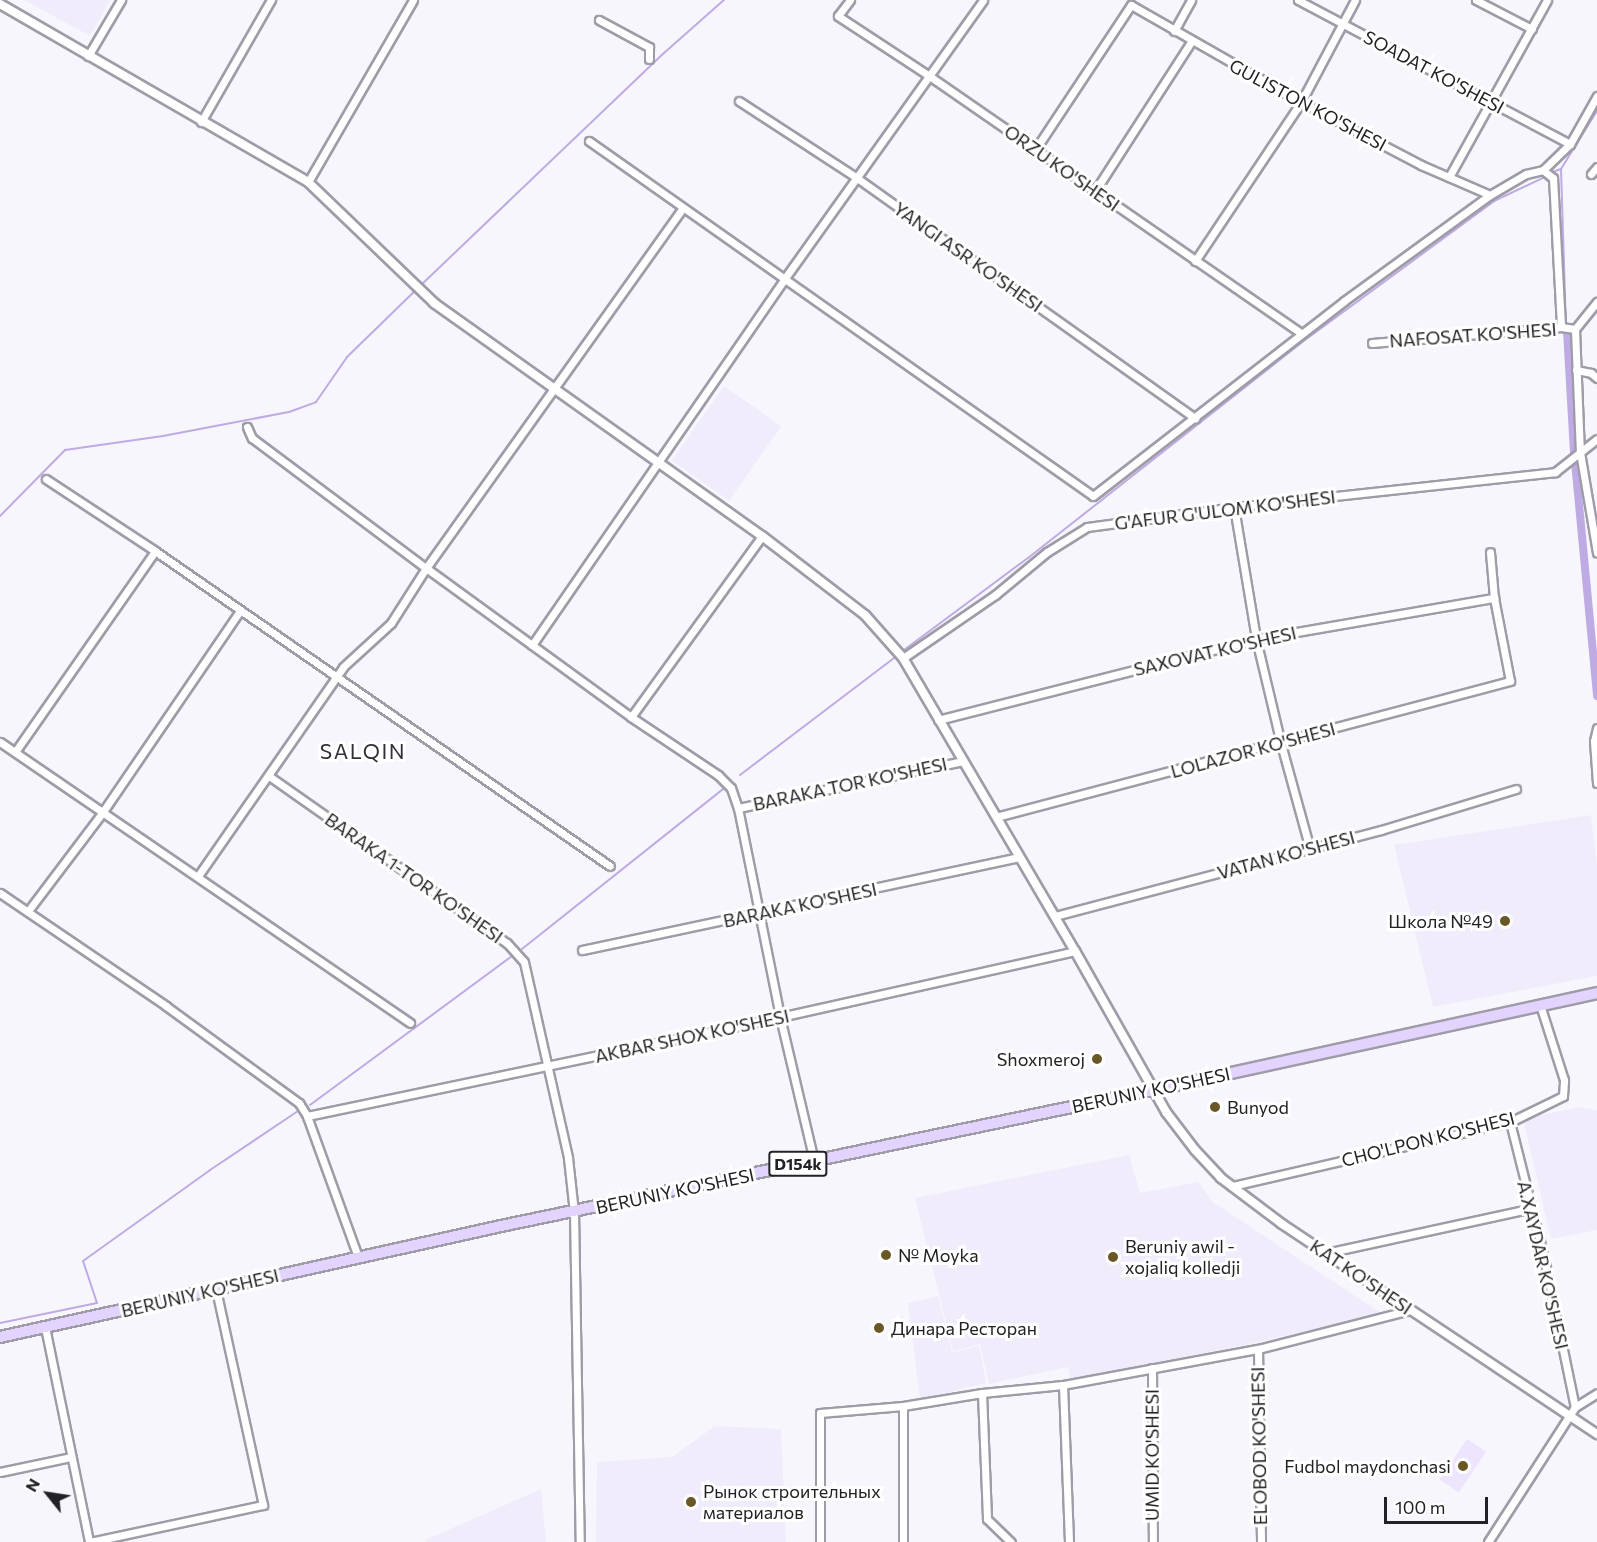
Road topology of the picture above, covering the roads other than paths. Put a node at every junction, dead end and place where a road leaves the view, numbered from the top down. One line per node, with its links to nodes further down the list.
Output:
1 (121, 0): 17 (street)
2 (271, 0): 24 (street)
3 (413, 0): 33 (street)
4 (850, 0): 19 (street, ORZU KO'SHESI)
5 (983, 0): 19 (street)
6 (1191, 0): 15 (street)
7 (1298, 0): 13 (street, SOADAT KO'SHESI)
8 (1355, 0): 13 (street)
9 (1476, 0): 14 (street)
10 (1547, 0): 14 (street)
11 (0, 4): 17 (street, KAT KO'SHESI)
12 (599, 20): 18 (street)
13 (1342, 25): 22 (street); 23 (street, SOADAT KO'SHESI)
14 (1532, 29): 23 (street)
15 (1174, 31): 16 (street, GULISTON KO'SHESI); 27 (street, GULISTON KO'SHESI)
16 (1191, 42): 22 (street, GULISTON KO'SHESI); 34 (street)
17 (88, 56): 24 (street, KAT KO'SHESI)
18 (649, 59)
19 (931, 77): 27 (street, ORZU KO'SHESI); 32 (street)
20 (1597, 96): 26 (street)
21 (739, 101): 32 (street, YANGI ASR KO'SHESI)
22 (1301, 102): 31 (street, GULISTON KO'SHESI); 37 (street)
23 (1491, 102): 26 (street, SOADAT KO'SHESI); 31 (street)
24 (201, 122): 33 (street, KAT KO'SHESI)
25 (589, 141): 36 (street)
26 (1570, 144): 29 (street)
27 (1035, 150): 34 (street, ORZU KO'SHESI)
28 (1597, 167): 30 (street)
29 (1544, 170): 35 (street); 40 (street)
30 (1591, 174)
31 (1449, 177): 35 (street, GULISTON KO'SHESI)
32 (857, 178): 38 (street); 47 (street, YANGI ASR KO'SHESI)
33 (308, 182): 46 (street, KAT KO'SHESI)
34 (1095, 191): 37 (street, ORZU KO'SHESI)
35 (1490, 195): 42 (street)
36 (683, 208): 38 (street); 46 (street)
37 (1195, 261): 42 (street, ORZU KO'SHESI)
38 (785, 278): 47 (street); 51 (street)
39 (1597, 302): 41 (street, NAFOSAT KO'SHESI)
40 (1561, 327): 41 (street, NAFOSAT KO'SHESI); 43 (street, NAFOSAT KO'SHESI)
41 (1575, 329): 44 (street)
42 (1301, 333): 47 (street)
43 (1372, 343)
44 (1576, 370): 45 (street); 50 (street)
45 (1597, 378)
46 (555, 390): 51 (street, KAT KO'SHESI); 58 (street)
47 (1195, 418)
48 (247, 427): 58 (street)
49 (1597, 439): 50 (street, G'AFUR G'ULOM KO'SHESI)
50 (1580, 452): 53 (street, G'AFUR G'ULOM KO'SHESI); 57 (street)
51 (659, 463): 54 (street, KAT KO'SHESI); 62 (street)
52 (46, 479): 55 (street)
53 (1234, 507): 61 (street); 63 (street, G'AFUR G'ULOM KO'SHESI)
54 (762, 536): 63 (street, KAT KO'SHESI); 65 (street)
55 (155, 551): 60 (street); 70 (street)
56 (1490, 552): 59 (street)
57 (1597, 553)
58 (426, 568): 62 (street); 64 (street)
59 (1494, 598): 61 (street, SAXOVAT KO'SHESI); 69 (street, LOLAZOR KO'SHESI)
60 (240, 611): 64 (street); 76 (street)
61 (1256, 639): 66 (street, SAXOVAT KO'SHESI); 69 (street)
62 (532, 645): 65 (street)
63 (903, 658): 66 (street, KAT KO'SHESI)
64 (336, 678): 72 (street); 80 (street)
65 (631, 717): 75 (street)
66 (938, 720): 71 (street, KAT KO'SHESI)
67 (1597, 728): 73 (street)
68 (0, 742): 70 (street)
69 (1281, 744): 77 (street, LOLAZOR KO'SHESI); 78 (street)
70 (15, 752): 76 (street)
71 (962, 761): 75 (street, BARAKA TOR KO'SHESI); 77 (street, KAT KO'SHESI)
72 (269, 776): 81 (street); 92 (street, BARAKA 1-TOR KO'SHESI)
73 (1597, 783)
74 (1516, 789): 78 (street, VATAN KO'SHESI)
75 (738, 808): 84 (street)
76 (102, 813): 81 (street); 83 (street)
77 (996, 817): 79 (street, KAT KO'SHESI)
78 (1310, 849): 85 (street, VATAN KO'SHESI)
79 (1018, 857): 84 (street, BARAKA KO'SHESI); 85 (street, KAT KO'SHESI)
80 (610, 866)
81 (198, 876): 91 (street)
82 (0, 892): 83 (street)
83 (28, 911): 94 (street)
84 (760, 914): 86 (street, BARAKA KO'SHESI); 90 (street)
85 (1055, 916): 87 (street, KAT KO'SHESI)
86 (582, 950)
87 (1075, 951): 90 (street, AKBAR SHOX KO'SHESI); 93 (street, KAT KO'SHESI)
88 (1597, 993): 89 (main road, BERUNIY KO'SHESI / D154k)
89 (1540, 1005): 93 (main road, BERUNIY KO'SHESI / D154k); 95 (street, CHO'LPON KO'SHESI)
90 (780, 1017): 92 (street, AKBAR SHOX KO'SHESI); 96 (street)
91 (410, 1023)
92 (548, 1066): 94 (street, AKBAR SHOX KO'SHESI); 99 (street, BARAKA 1-TOR KO'SHESI)
93 (1153, 1090): 96 (main road, BERUNIY KO'SHESI / D154k); 97 (street, KAT KO'SHESI)
94 (307, 1116): 101 (street)
95 (1510, 1122): 97 (street, CHO'LPON KO'SHESI); 98 (street, A.XAYDAR KO'SHESI)
96 (814, 1161): 99 (main road, BERUNIY KO'SHESI / D154k)
97 (1232, 1186): 100 (street, KAT KO'SHESI)
98 (1532, 1208): 100 (street); 112 (street, A.XAYDAR KO'SHESI)
99 (574, 1212): 101 (main road, BERUNIY KO'SHESI / D154k); 118 (street, BARAKA 1-TOR KO'SHESI)
100 (1326, 1253): 103 (street, KAT KO'SHESI)
101 (358, 1257): 102 (main road, BERUNIY KO'SHESI / D154k)
102 (216, 1289): 104 (main road, BERUNIY KO'SHESI / D154k); 117 (street)
103 (1410, 1310): 106 (street); 113 (street, KAT KO'SHESI)
104 (45, 1327): 105 (main road, BERUNIY KO'SHESI / D154k); 115 (street)
105 (0, 1337)
106 (1258, 1349): 107 (street); 124 (street, ELOBOD KO'SHESI)
107 (1152, 1368): 108 (street); 123 (street, UMID KO'SHESI)
108 (1063, 1385): 109 (street); 122 (street)
109 (982, 1393): 111 (street); 121 (street)
110 (1597, 1393): 112 (street)
111 (903, 1406): 119 (street); 120 (street)
112 (1575, 1407): 113 (street)
113 (1569, 1416): 114 (street, KAT KO'SHESI); 125 (street)
114 (1597, 1434)
115 (71, 1457): 116 (street); 117 (street)
116 (0, 1472)
117 (93, 1542)
118 (580, 1542)
119 (820, 1542)
120 (903, 1542)
121 (1011, 1542)
122 (1069, 1542)
123 (1153, 1542)
124 (1261, 1542)
125 (1488, 1542)

